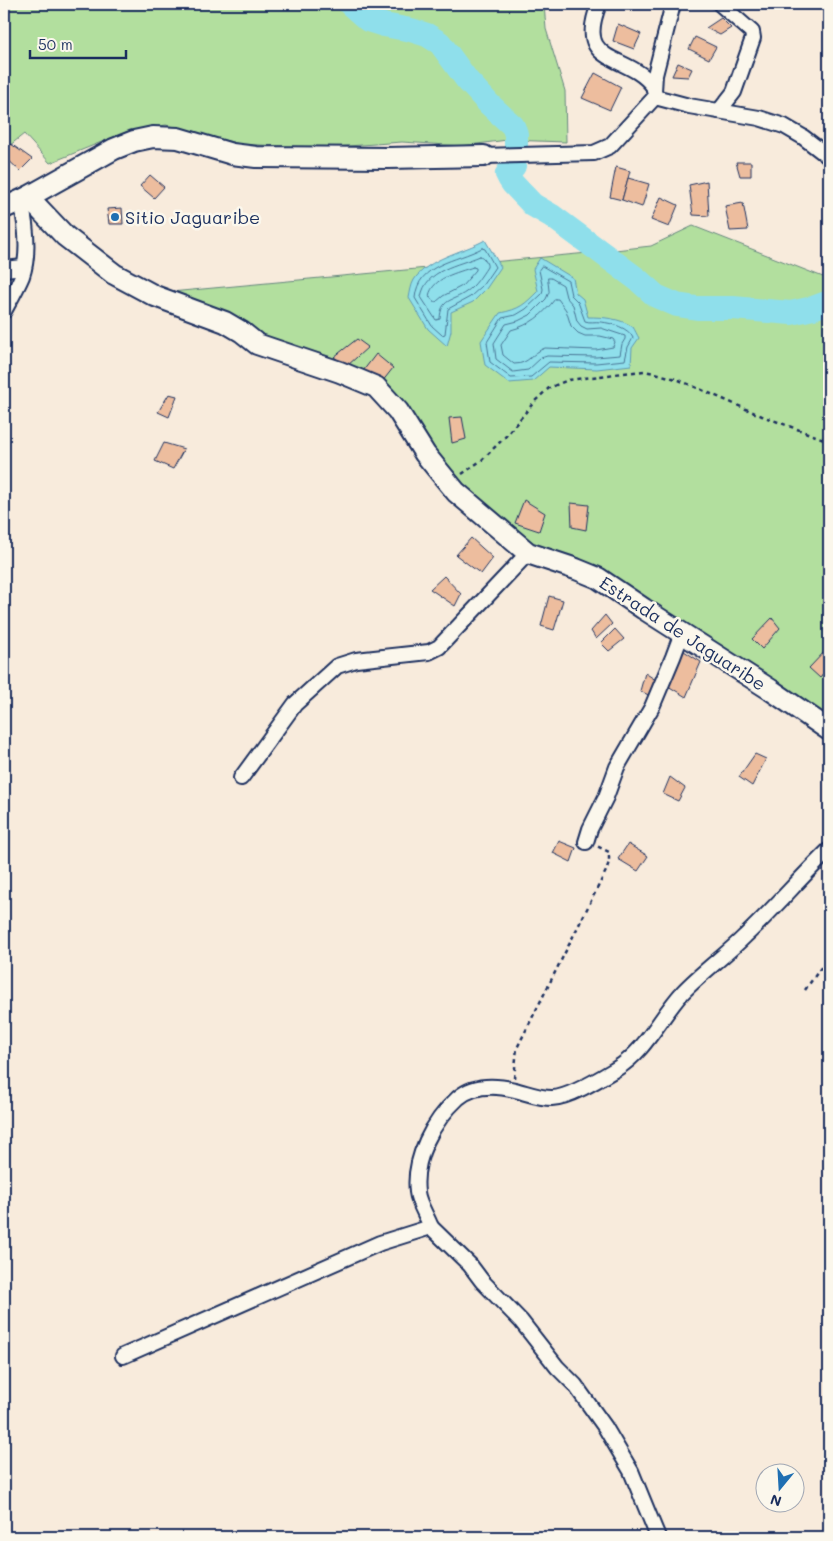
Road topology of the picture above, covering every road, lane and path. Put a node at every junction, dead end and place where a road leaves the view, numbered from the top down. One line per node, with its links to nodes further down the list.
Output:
1 (599, 4): 4 (street)
2 (672, 4): 4 (street)
3 (720, 4): 5 (street)
4 (654, 91): 5 (street); 6 (street)
5 (720, 111): 7 (street)
6 (484, 156): 8 (street)
7 (829, 157)
8 (18, 202): 9 (street); 13 (street, Estrada de Jaguaribe)
9 (24, 267): 10 (street); 11 (street)
10 (4, 269)
11 (4, 311)
12 (829, 441): 13 (path)
13 (449, 484): 14 (street, Estrada de Jaguaribe)
14 (528, 553): 15 (street, Estrada de Jaguaribe); 17 (street)
15 (682, 633): 16 (street, Estrada de Jaguaribe); 18 (street)
16 (829, 730)
17 (241, 778)
18 (586, 842): 22 (path)
19 (829, 850): 22 (street)
20 (829, 956): 21 (path)
21 (805, 990)
22 (514, 1089): 23 (street)
23 (431, 1227): 24 (street); 25 (street)
24 (124, 1356)
25 (658, 1537)

